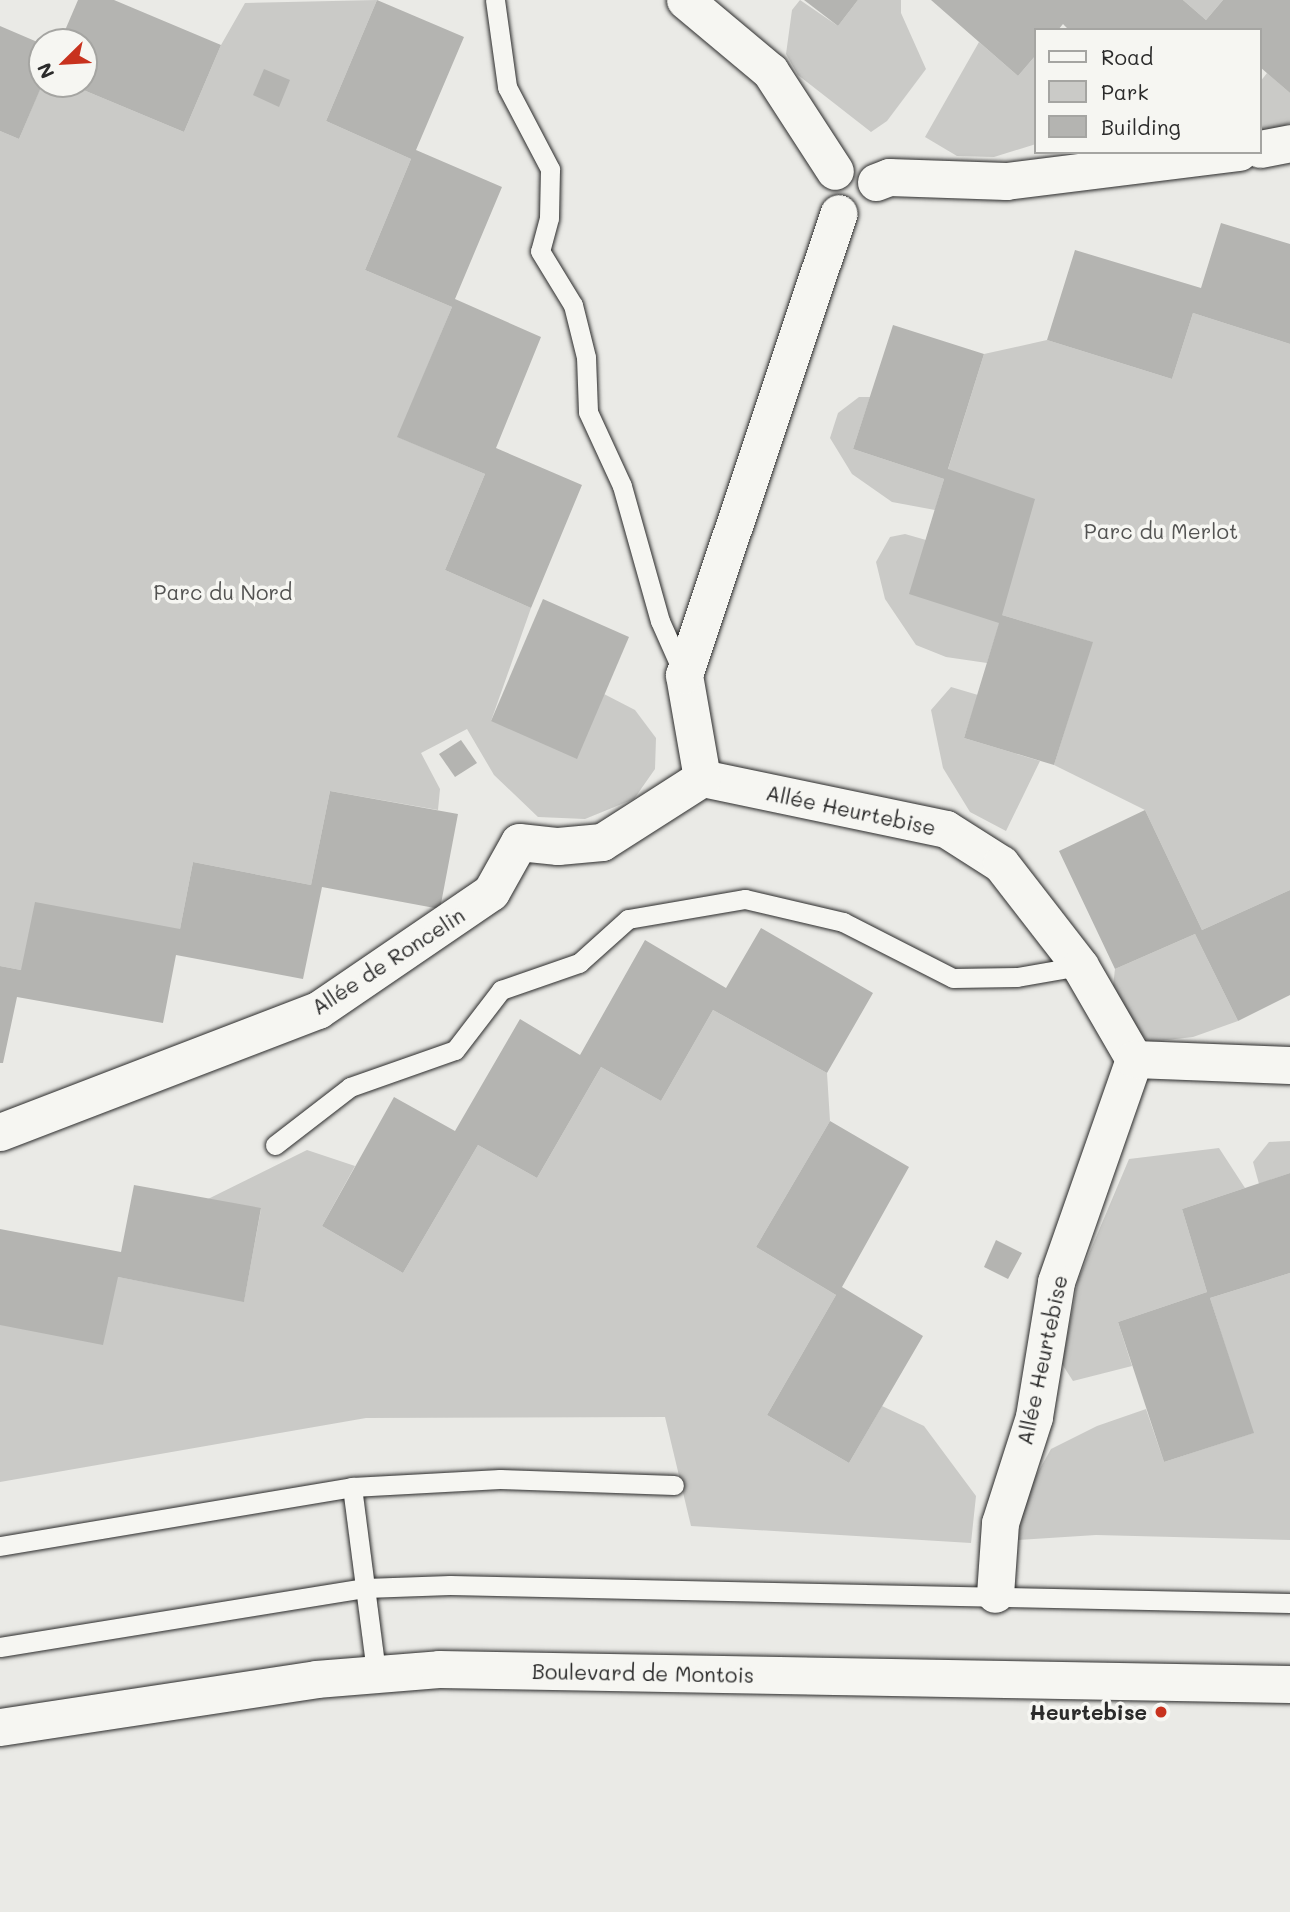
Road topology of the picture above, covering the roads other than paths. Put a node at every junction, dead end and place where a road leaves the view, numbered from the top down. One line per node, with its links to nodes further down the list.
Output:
1 (495, 0): 9 (lane)
2 (685, 0): 6 (street)
3 (1290, 143): 4 (street)
4 (1262, 149)
5 (1224, 154): 7 (street)
6 (835, 172): 7 (street); 8 (street)
7 (876, 182): 8 (street)
8 (839, 214): 9 (street)
9 (684, 675): 10 (street)
10 (702, 778): 11 (street, Allée Heurtebise); 14 (street, Allée de Roncelin)
11 (1080, 966): 12 (street, Allée Heurtebise); 15 (lane)
12 (1134, 1059): 13 (street); 20 (street, Allée Heurtebise)
13 (1290, 1065)
14 (0, 1132)
15 (275, 1145)
16 (674, 1485): 17 (lane)
17 (352, 1487): 18 (lane); 19 (lane)
18 (0, 1546)
19 (365, 1588): 20 (lane); 22 (lane); 23 (lane)
20 (995, 1594): 21 (lane)
21 (1290, 1603)
22 (0, 1647)
23 (376, 1672): 24 (street, Boulevard de Montois); 25 (street, Boulevard de Montois)
24 (1290, 1685)
25 (0, 1727)

